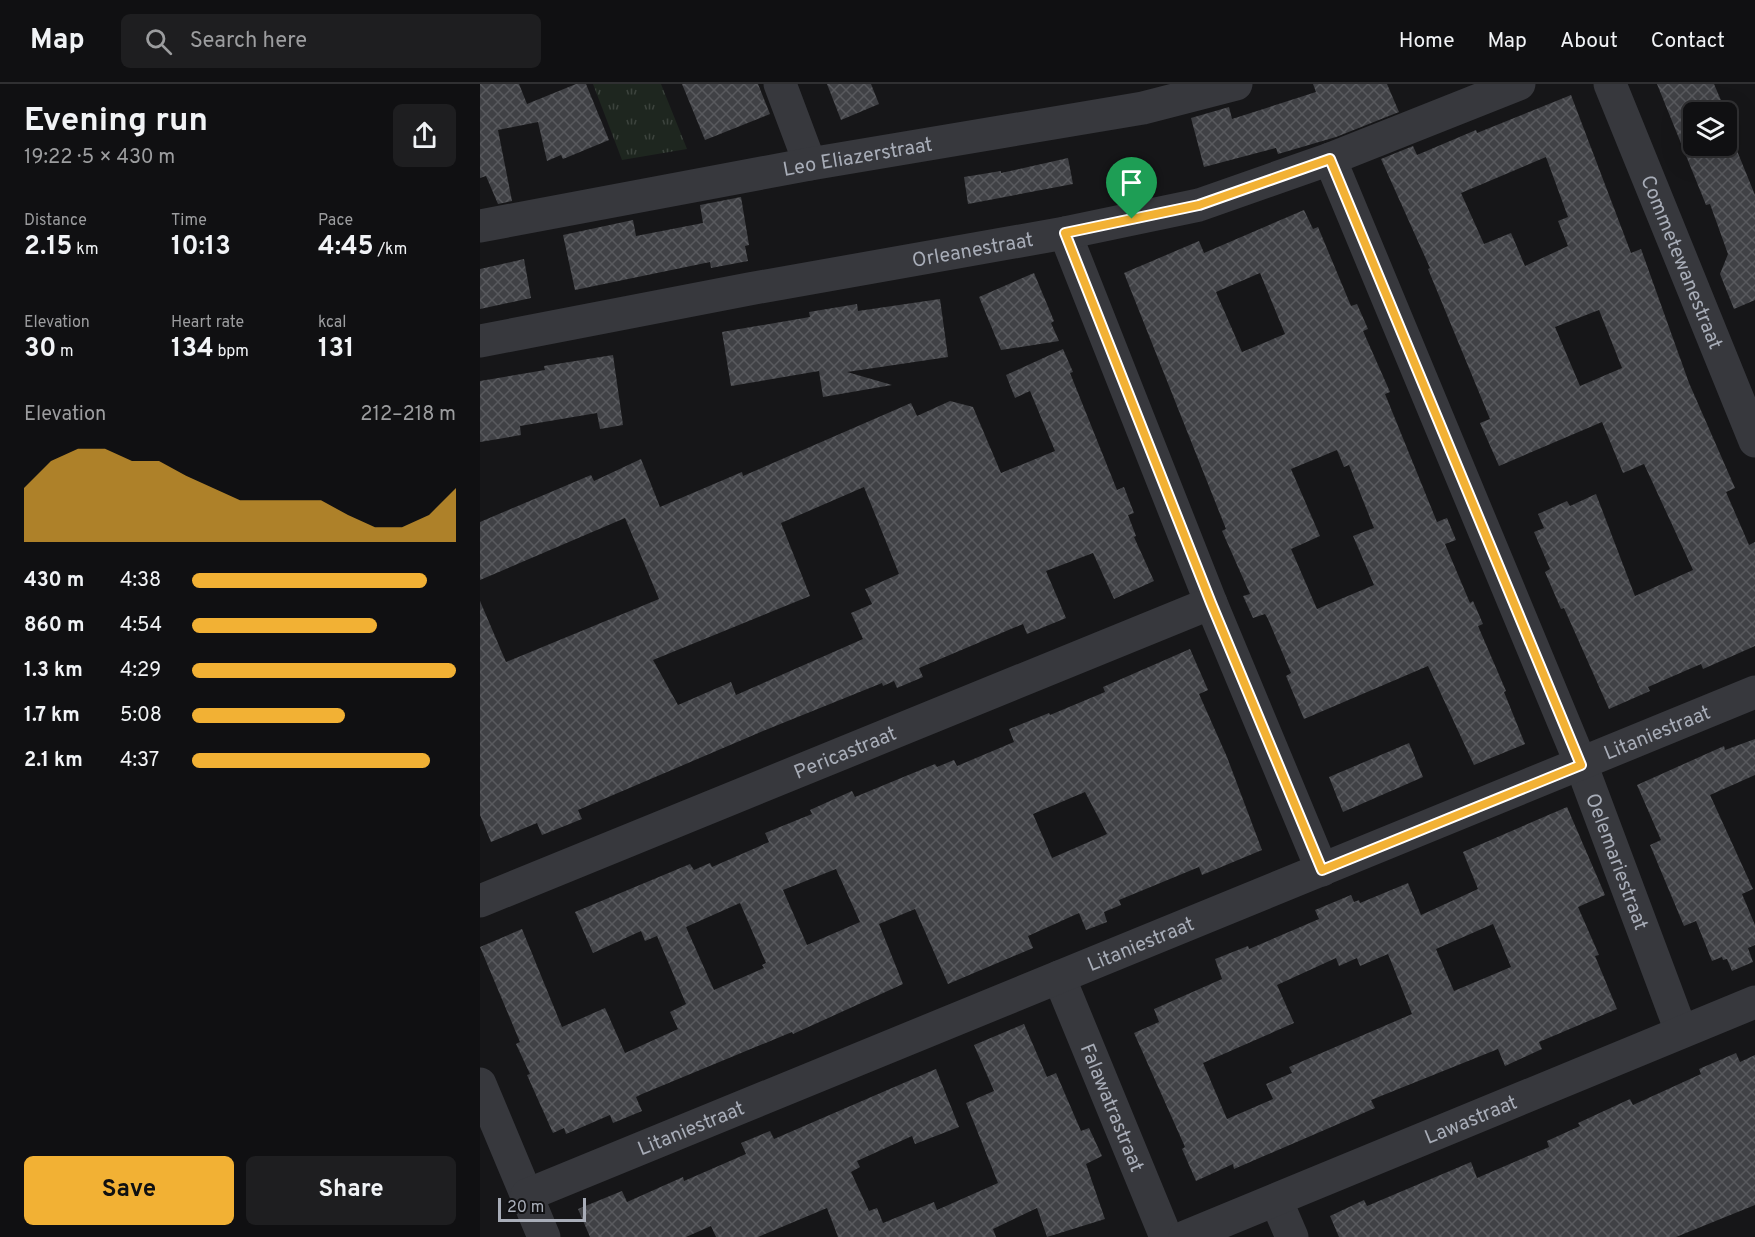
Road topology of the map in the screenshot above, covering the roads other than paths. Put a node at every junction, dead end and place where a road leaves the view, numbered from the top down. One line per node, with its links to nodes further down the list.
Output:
1 (780, 84): 6 (street)
2 (1236, 84): 6 (street, Leo Eliazerstraat)
3 (1519, 84): 5 (street, Orleanestraat)
4 (1610, 84): 10 (street, Commetewanestraat)
5 (1330, 159): 8 (street, Orleanestraat); 13 (street, Oelemariestraat)
6 (810, 164): 7 (street, Leo Eliazerstraat)
7 (480, 226)
8 (1065, 233): 9 (street, Orleanestraat); 11 (street)
9 (480, 341)
10 (1755, 441)
11 (1211, 603): 14 (street); 15 (street, Pericastraat)
12 (1755, 692): 13 (street, Litaniestraat)
13 (1581, 765): 14 (street, Litaniestraat); 18 (street, Oelemariestraat)
14 (1322, 870): 16 (street, Litaniestraat)
15 (480, 901)
16 (1059, 977): 20 (street, Litaniestraat); 23 (street, Falawatrastraat)
17 (1755, 1002): 18 (street, Lawastraat)
18 (1681, 1031): 21 (street, Lawastraat)
19 (480, 1084): 20 (street)
20 (527, 1195): 22 (street)
21 (1276, 1200): 24 (street, Lawastraat); 25 (street)
22 (544, 1237)
23 (1166, 1237)
24 (1185, 1237)
25 (1292, 1237)

